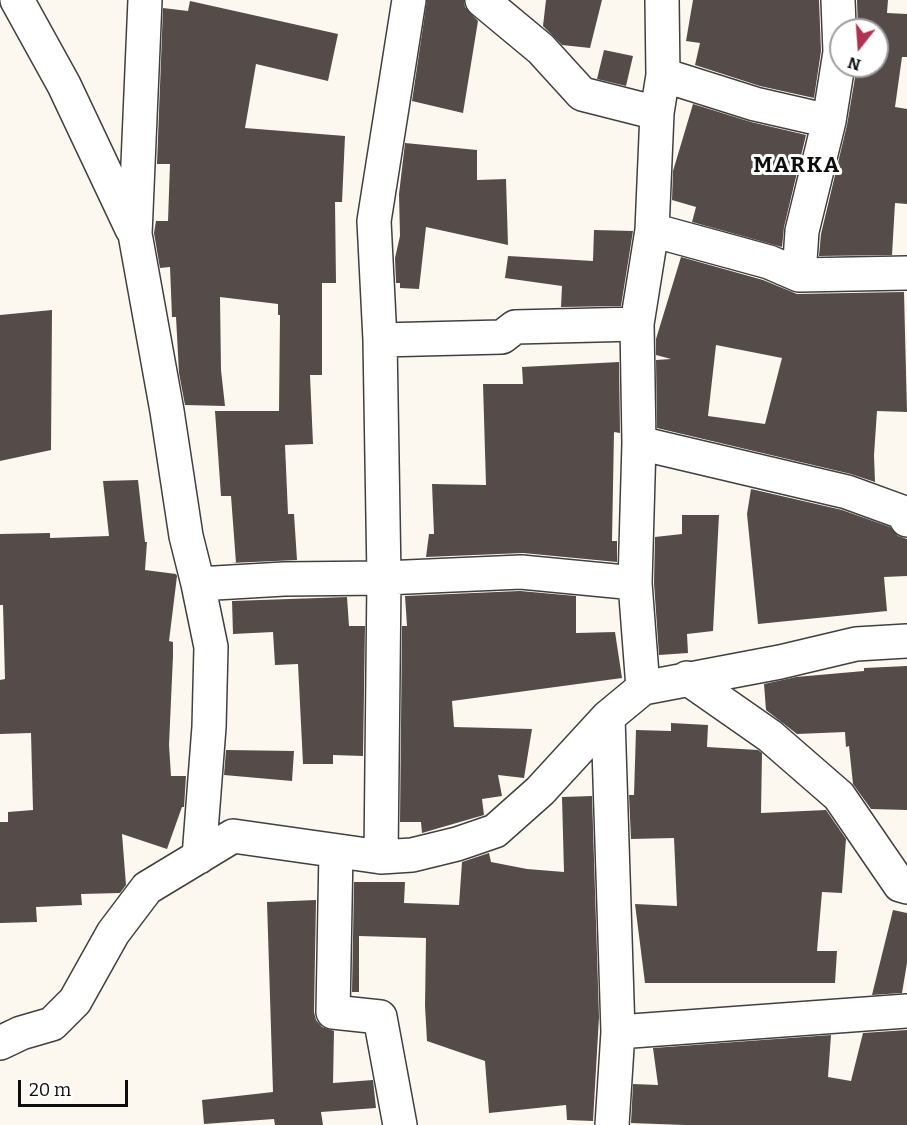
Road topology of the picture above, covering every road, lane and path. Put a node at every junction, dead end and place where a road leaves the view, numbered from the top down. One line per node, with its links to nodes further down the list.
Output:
1 (17, 0): 11 (street)
2 (145, 0): 11 (street)
3 (409, 0): 15 (street)
4 (482, 0): 8 (street)
5 (662, 0): 7 (street)
6 (838, 0): 9 (street)
7 (663, 75): 8 (street); 9 (street)
8 (657, 113): 10 (street)
9 (829, 122): 13 (street)
10 (652, 230): 13 (street); 14 (street)
11 (135, 234): 20 (street)
12 (907, 273): 13 (street)
13 (799, 275)
14 (637, 324): 15 (street); 16 (street)
15 (380, 339): 18 (street)
16 (639, 443): 17 (street); 19 (street)
17 (907, 520)
18 (384, 578): 19 (street); 20 (street); 27 (street)
19 (635, 583): 23 (street)
20 (198, 584): 26 (street)
21 (907, 641): 22 (street)
22 (687, 678): 23 (street); 28 (street)
23 (643, 688): 24 (street)
24 (608, 717): 27 (street); 30 (street)
25 (336, 850): 26 (street); 27 (street); 32 (street)
26 (198, 857): 31 (street)
27 (381, 857)
28 (907, 887)
29 (907, 1011): 30 (street)
30 (618, 1032): 33 (street)
31 (0, 1043)
32 (400, 1125)
33 (612, 1125)

